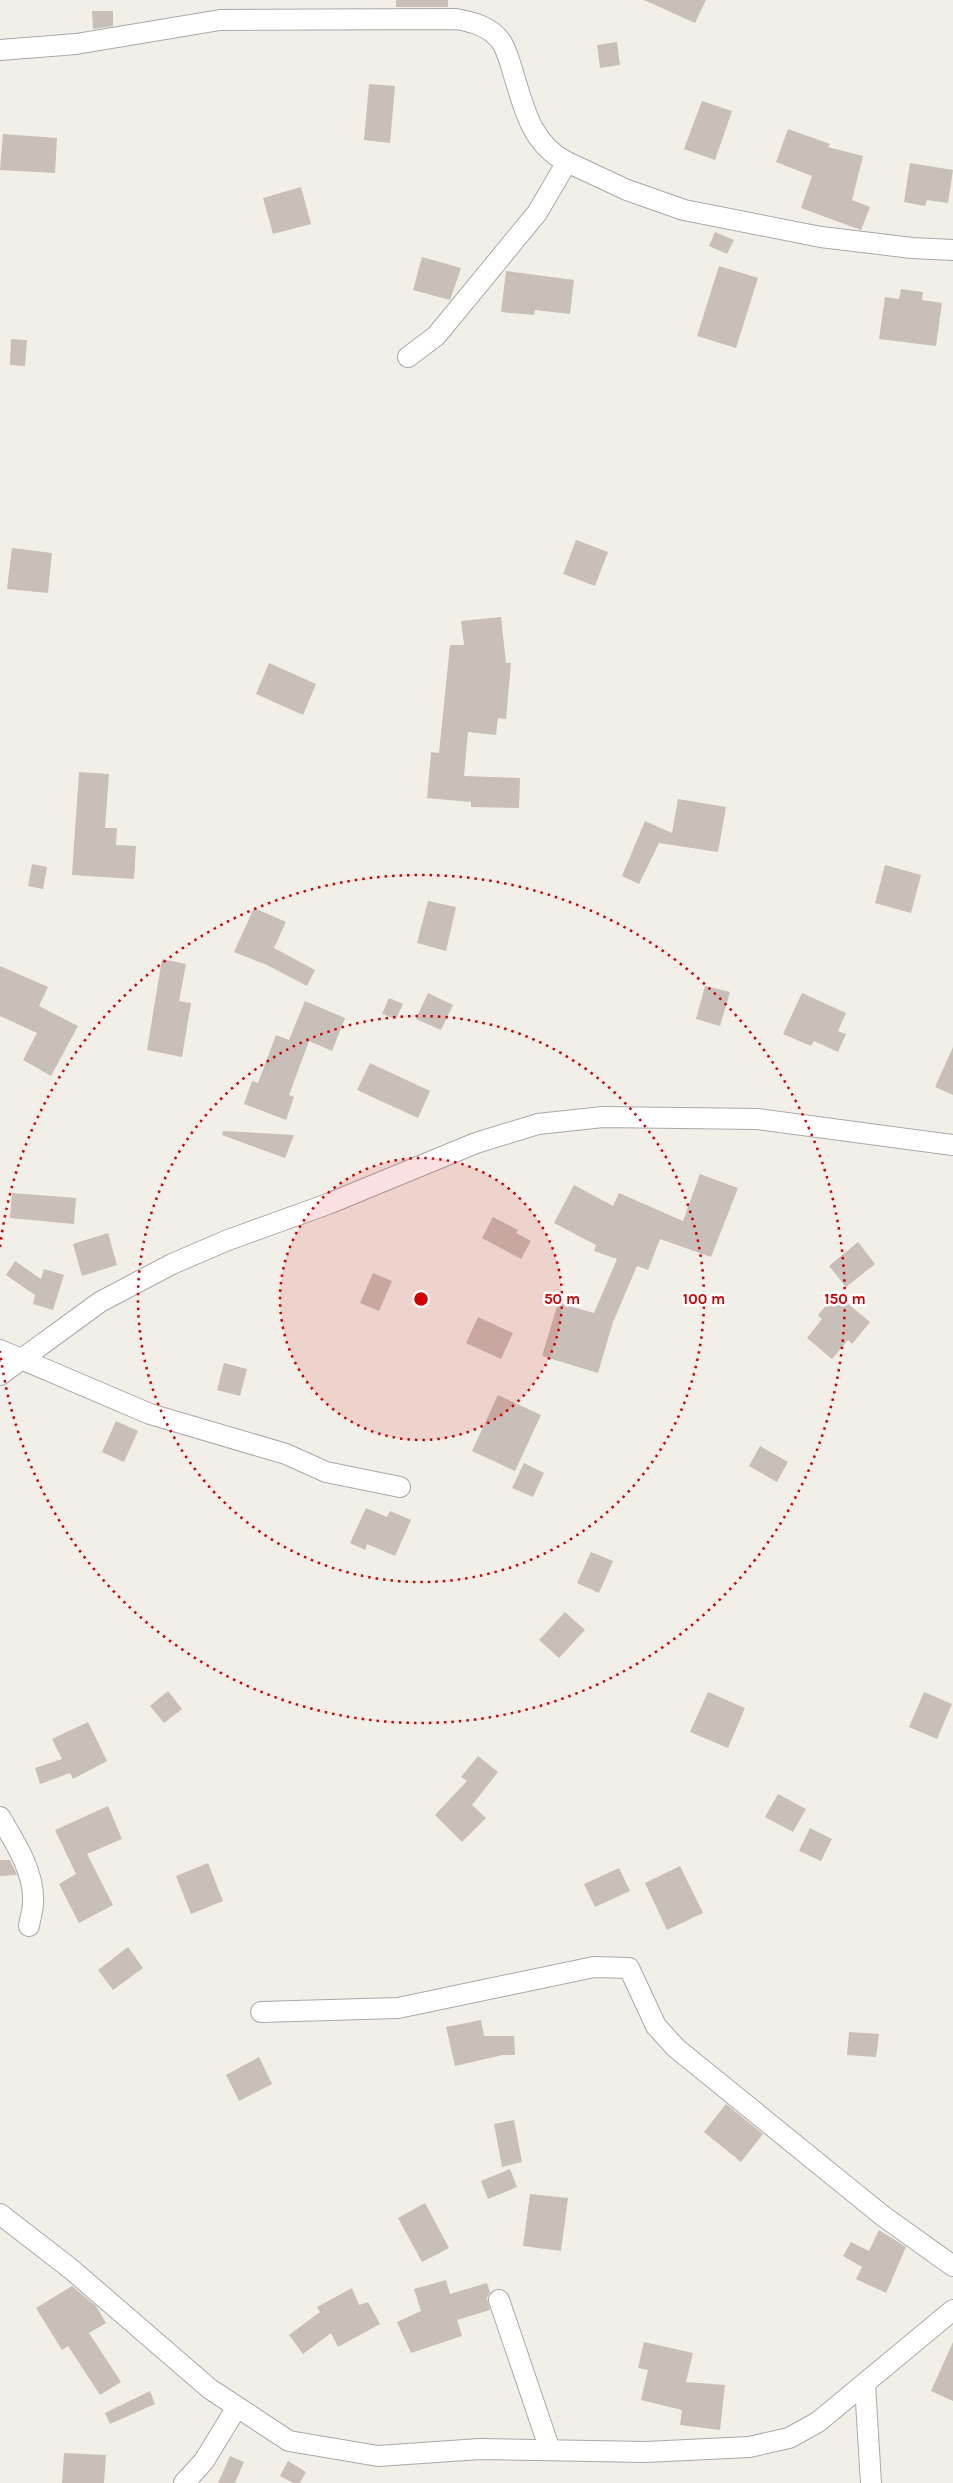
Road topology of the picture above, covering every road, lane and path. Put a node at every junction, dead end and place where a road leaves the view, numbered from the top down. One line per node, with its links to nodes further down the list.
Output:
1 (0, 50): 2 (street)
2 (567, 162): 3 (street); 4 (street)
3 (953, 250)
4 (408, 357)
5 (953, 1145): 7 (street)
6 (0, 1350): 7 (street)
7 (20, 1359): 8 (street); 9 (street)
8 (0, 1375)
9 (400, 1488)
10 (0, 1817): 11 (street)
11 (29, 1926)
12 (261, 2012): 14 (street)
13 (0, 2214): 18 (street)
14 (953, 2266)
15 (498, 2300): 19 (street)
16 (953, 2310): 17 (street)
17 (864, 2385): 19 (street); 21 (street)
18 (237, 2407): 19 (street); 20 (street)
19 (550, 2450)
20 (184, 2483)
21 (871, 2483)

